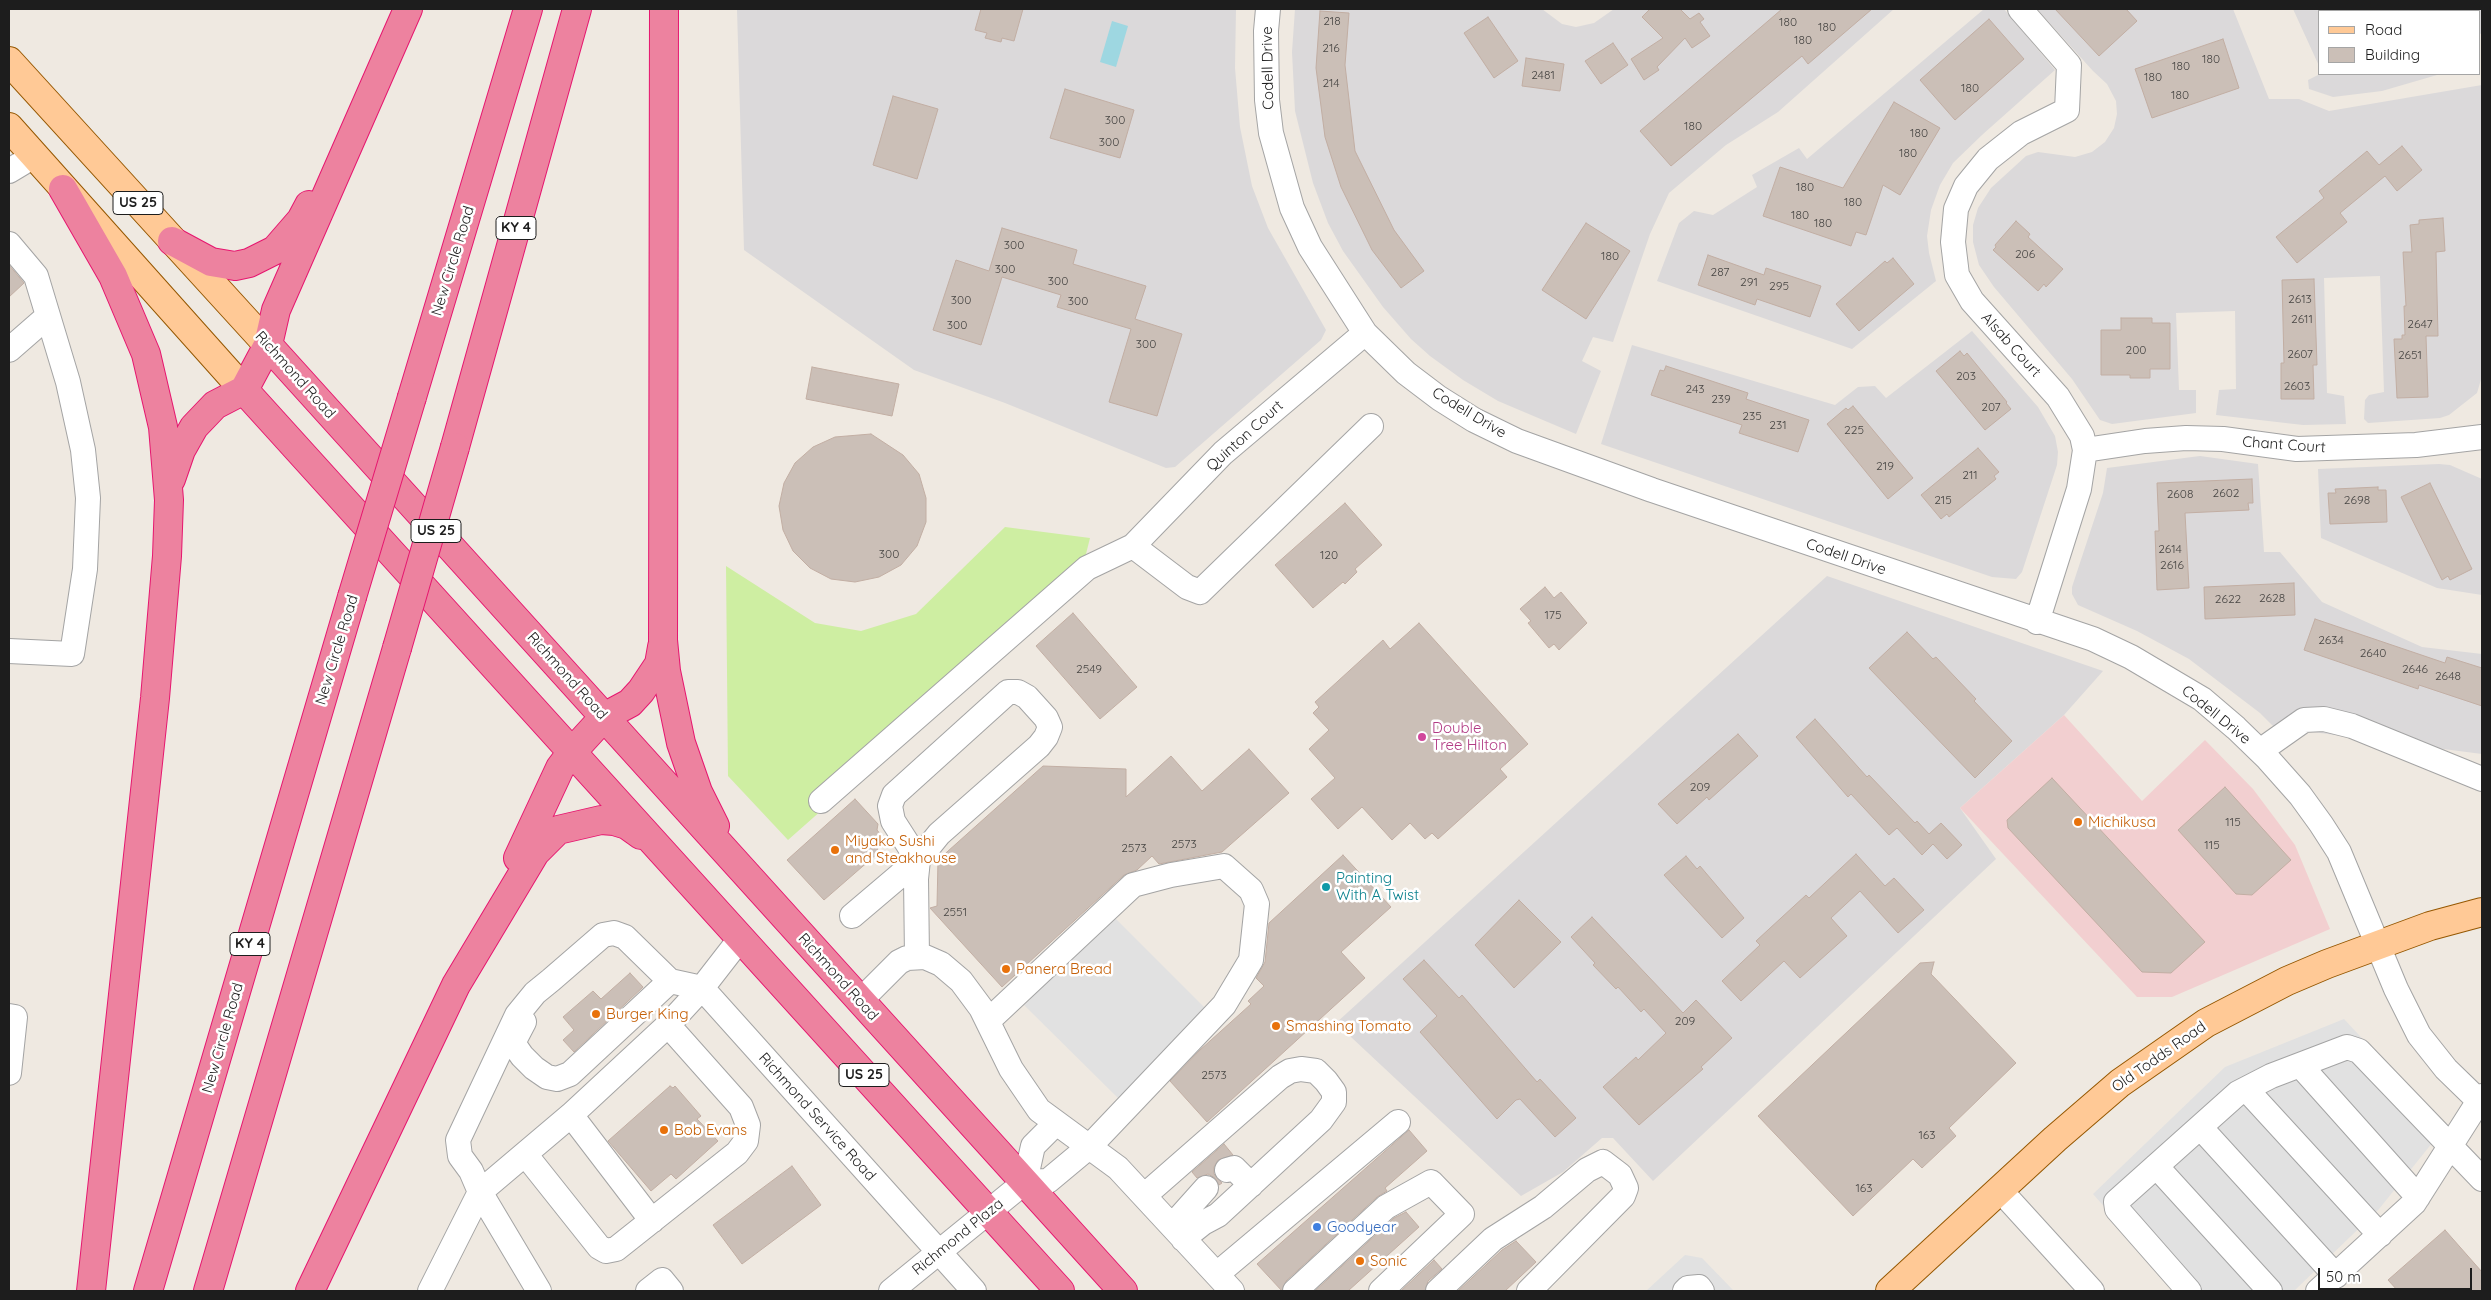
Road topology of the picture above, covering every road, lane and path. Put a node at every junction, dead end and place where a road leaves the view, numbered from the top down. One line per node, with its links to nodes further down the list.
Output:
1 (408, 9): 8 (highway)
2 (528, 9): 78 (highway, New Circle Road / KY 4, bridge)
3 (577, 9): 79 (highway, KY 4, bridge)
4 (664, 9): 26 (highway)
5 (1268, 9): 16 (street, Codell Drive)
6 (2020, 9): 22 (street, Alsab Court)
7 (9, 61): 13 (main road, Richmond Road / US 25)
8 (360, 116): 13 (highway); 17 (highway)
9 (9, 127): 10 (main road, US 25)
10 (34, 156): 11 (street); 12 (main road, US 25)
11 (9, 171)
12 (63, 189): 19 (main road, US 25); 23 (highway)
13 (172, 241): 17 (main road, Richmond Road / US 25)
14 (9, 244): 15 (street)
15 (48, 316): 18 (street); 27 (street)
16 (1365, 333): 24 (street, Quinton Court); 25 (street, Codell Drive)
17 (268, 345): 19 (highway); 28 (highway, Richmond Road / US 25)
18 (9, 350)
19 (244, 390): 23 (highway); 30 (highway, US 25)
20 (1371, 426): 24 (street)
21 (2482, 437): 22 (street, Chant Court)
22 (2086, 450): 25 (street)
23 (168, 488): 77 (highway)
24 (1132, 546): 32 (street, Quinton Court)
25 (2037, 622): 29 (street, Codell Drive)
26 (663, 640): 28 (highway); 34 (highway)
27 (9, 651)
28 (604, 717): 30 (highway); 34 (highway, Richmond Road / US 25)
29 (2260, 751): 31 (street); 39 (street, Codell Drive)
30 (572, 752): 33 (highway, US 25); 41 (highway)
31 (2482, 779)
32 (821, 801)
33 (669, 859): 38 (highway, US 25); 41 (highway)
34 (732, 859): 45 (highway, Richmond Road / US 25)
35 (918, 860): 35 (street); 37 (street); 40 (street)
36 (2482, 912): 39 (main road, Old Todds Road)
37 (852, 916)
38 (740, 939): 44 (street); 70 (highway, US 25)
39 (2378, 947): 52 (street, Codell Drive); 66 (main road, Old Todds Road)
40 (917, 958): 45 (street); 47 (street)
41 (469, 964): 80 (highway)
42 (551, 980): 43 (street); 43 (street); 67 (street)
43 (670, 981): 44 (street)
44 (702, 988): 48 (street); 74 (street, Richmond Service Road)
45 (860, 1001): 63 (highway, Richmond Road / US 25)
46 (9, 1016): 50 (street)
47 (988, 1021): 55 (street); 57 (street)
48 (668, 1025): 53 (street); 71 (street)
49 (2300, 1065): 51 (street); 58 (street); 69 (street)
50 (9, 1073)
51 (2246, 1089): 56 (street); 73 (street)
52 (2481, 1100): 58 (street)
53 (571, 1116): 59 (street); 71 (street)
54 (1398, 1122): 76 (street)
55 (1056, 1123): 57 (street); 63 (street)
56 (2200, 1127): 60 (street); 75 (street)
57 (1090, 1146): 63 (street); 68 (street)
58 (2451, 1148): 62 (street); 69 (street)
59 (525, 1154): 67 (street); 71 (street)
60 (2156, 1166): 97 (street); 98 (street)
61 (1227, 1170): 64 (street)
62 (2482, 1179)
63 (1025, 1182): 70 (street, Richmond Plaza); 88 (highway, Richmond Road / US 25)
64 (1251, 1185): 68 (street); 72 (street)
65 (1206, 1188): 72 (street)
66 (2000, 1190): 95 (main road, Old Todds Road); 96 (street)
67 (480, 1192): 81 (street); 82 (street)
68 (1144, 1196): 72 (street)
69 (2418, 1197): 73 (street)
70 (989, 1212): 74 (street, Richmond Plaza); 87 (highway, US 25)
71 (652, 1221)
72 (1177, 1232): 76 (street)
73 (2380, 1235): 75 (street)
74 (938, 1253): 85 (street, Richmond Plaza); 86 (street, Richmond Service Road)
75 (2336, 1276): 99 (street)
76 (1224, 1283)
77 (91, 1291)
78 (148, 1291)
79 (208, 1291)
80 (310, 1291)
81 (430, 1291)
82 (538, 1291)
83 (648, 1291): 84 (street)
84 (671, 1291)
85 (891, 1291)
86 (974, 1291)
87 (1060, 1291)
88 (1123, 1291)
89 (1295, 1291): 90 (street)
90 (1381, 1291)
91 (1438, 1291): 92 (street)
92 (1529, 1291)
93 (1685, 1291): 94 (street)
94 (1702, 1291)
95 (1890, 1291)
96 (2092, 1291)
97 (2190, 1291)
98 (2270, 1291)
99 (2318, 1291)

